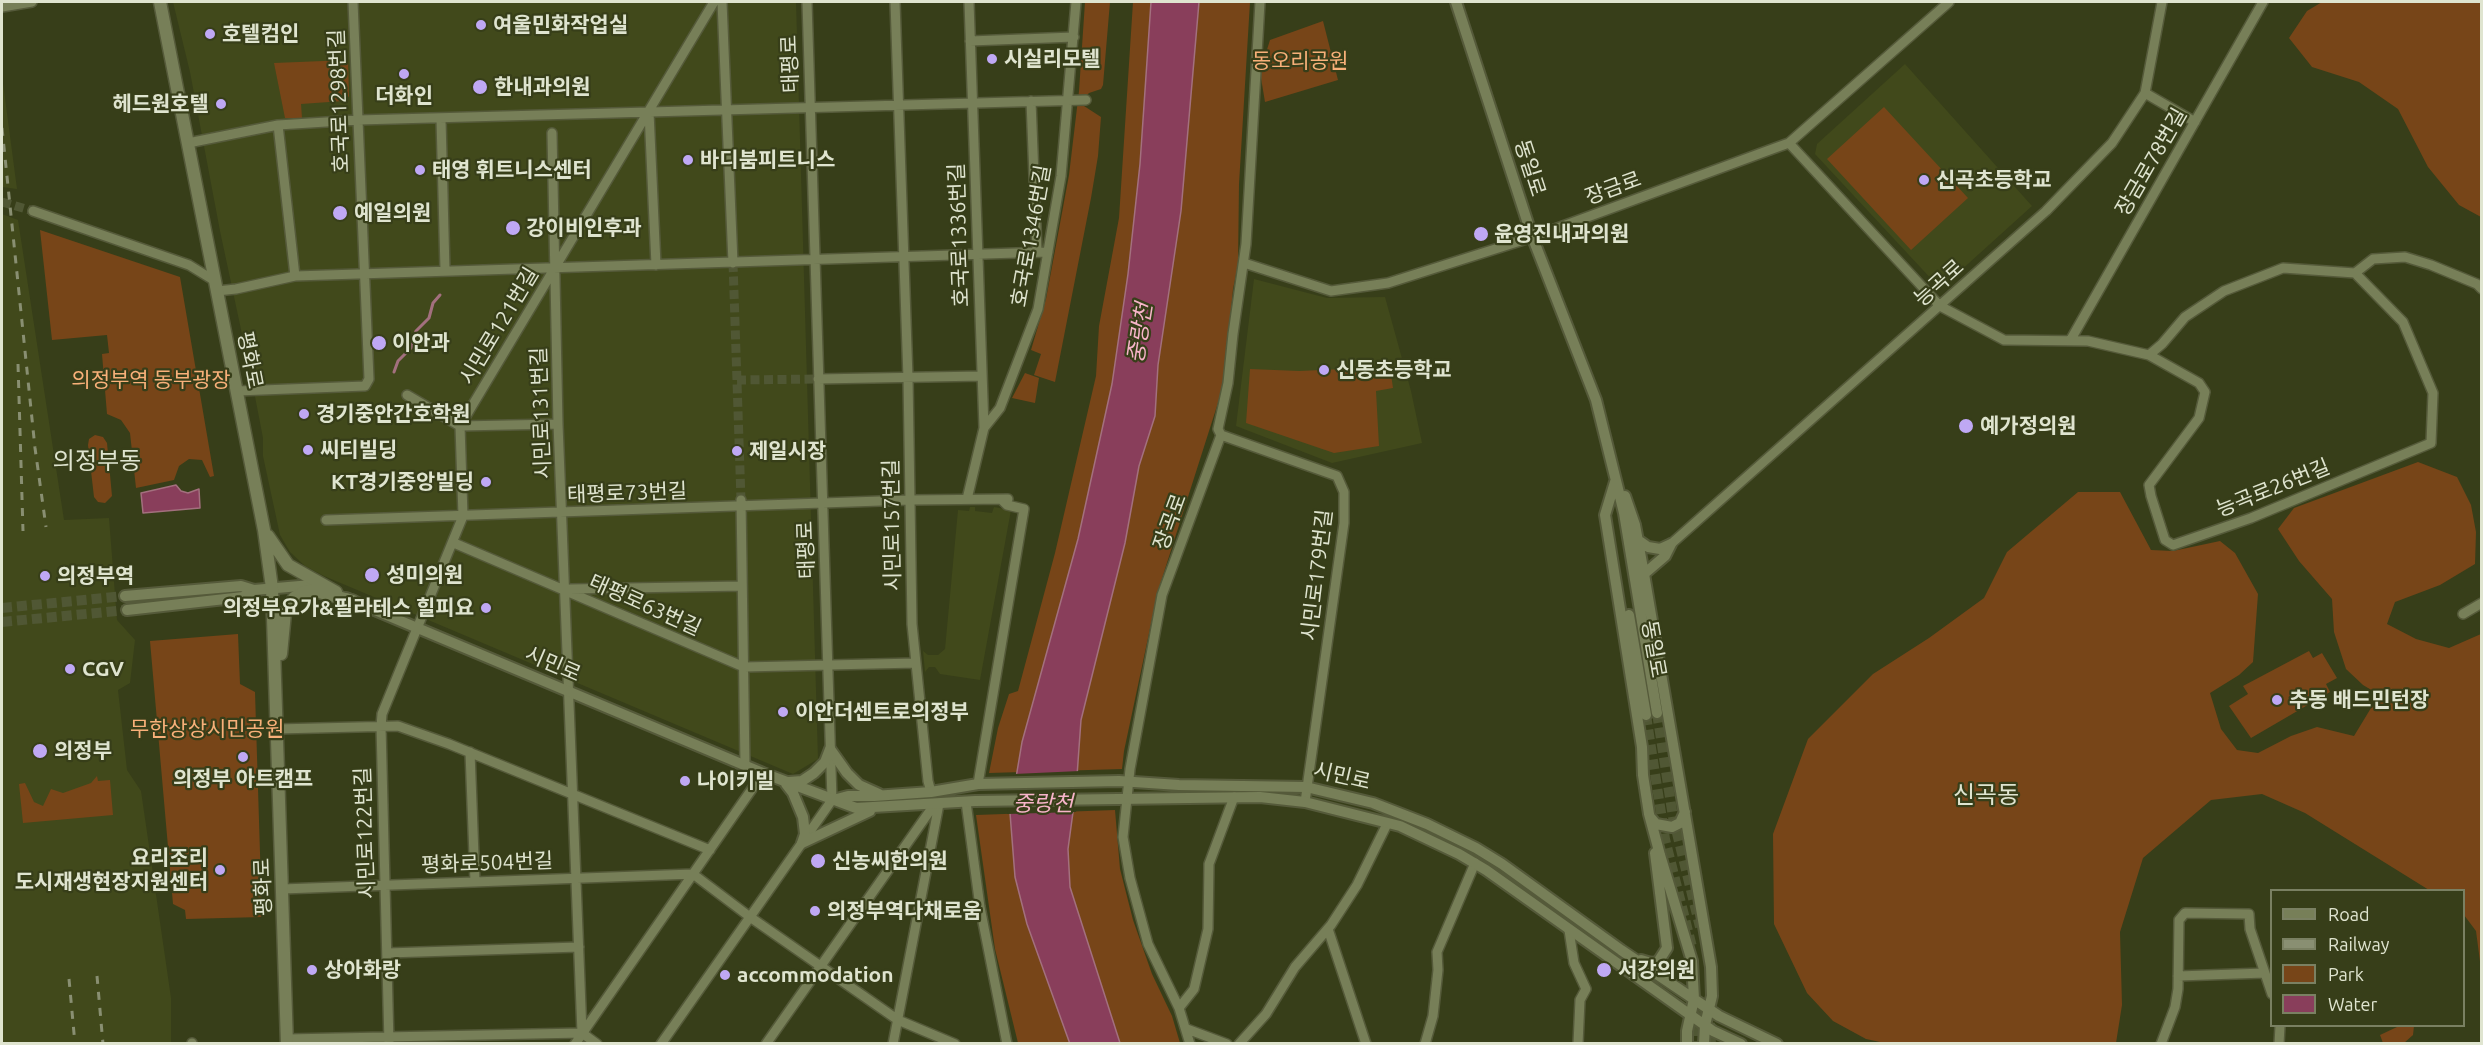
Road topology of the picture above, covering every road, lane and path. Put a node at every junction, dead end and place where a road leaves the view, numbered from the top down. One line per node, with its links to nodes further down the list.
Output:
1 (32, 2): 15 (street)
2 (160, 2): 32 (main road, 평화로)
3 (353, 2): 28 (street, 호국로1298번길)
4 (714, 2): 26 (street, 시민로121번길)
5 (722, 2): 25 (street)
6 (807, 2): 24 (street, 태평로)
7 (895, 2): 23 (street, 시민로157번길)
8 (969, 2): 17 (street, 호국로1336번길)
9 (1076, 2): 16 (street, 호국로1346번길)
10 (1260, 2): 42 (street, 장곡로)
11 (1456, 2): 35 (street, 동일로)
12 (1949, 2): 33 (street, 장금로)
13 (2162, 2): 18 (street, 능곡로)
14 (2263, 2): 29 (street, 장금로78번길)
15 (2, 4)
16 (1074, 36): 17 (street); 19 (street, 호국로1346번길)
17 (970, 41): 22 (street, 호국로1336번길)
18 (2145, 93): 29 (street); 51 (street, 능곡로)
19 (1069, 99): 20 (street); 21 (street); 37 (street, 호국로1346번길)
20 (1031, 100): 22 (street); 36 (street)
21 (1086, 100)
22 (972, 102): 23 (street); 38 (street, 호국로1336번길)
23 (898, 104): 24 (street); 39 (street, 시민로157번길)
24 (810, 107): 25 (street); 40 (street, 태평로)
25 (726, 109): 26 (street); 41 (street)
26 (649, 111): 27 (street); 43 (street); 44 (street, 시민로121번길)
27 (441, 119): 28 (street); 45 (street)
28 (358, 120): 30 (street); 46 (street, 호국로1298번길)
29 (2195, 122): 52 (street, 장금로78번길)
30 (278, 125): 32 (street); 48 (street)
31 (552, 133): 44 (street, 시민로131번길)
32 (188, 143): 49 (main road, 평화로)
33 (1789, 143): 35 (street, 장금로); 51 (street, 능곡로26번길)
34 (33, 211): 49 (street)
35 (1533, 237): 42 (street, 장금로); 65 (street, 동일로)
36 (1037, 252): 37 (street); 38 (street)
37 (1048, 252): 63 (street, 호국로1346번길)
38 (978, 255): 39 (street); 56 (street, 호국로1336번길)
39 (903, 258): 40 (street); 57 (street, 시민로157번길)
40 (814, 261): 41 (street); 58 (street, 태평로)
41 (734, 263): 43 (street)
42 (1244, 263): 64 (street, 장곡로)
43 (656, 265): 44 (street)
44 (555, 268): 45 (street); 61 (street, 시민로131번길); 62 (street, 시민로121번길)
45 (445, 270): 46 (street)
46 (365, 273): 48 (street); 59 (street, 호국로1298번길)
47 (2355, 273): 50 (street); 53 (street); 55 (street, 능곡로26번길)
48 (295, 276): 49 (street)
49 (216, 286): 59 (main road, 평화로)
50 (2481, 289)
51 (1940, 306): 52 (street, 능곡로26번길); 76 (street, 능곡로)
52 (2070, 341): 54 (street, 능곡로26번길)
53 (2162, 344): 54 (street); 55 (street)
54 (2148, 355): 55 (street, 능곡로26번길)
55 (2167, 365)
56 (982, 376): 57 (street); 63 (street, 호국로1336번길)
57 (908, 378): 58 (street); 67 (street, 시민로157번길)
58 (818, 379): 69 (street, 태평로)
59 (237, 391): 73 (main road, 평화로)
60 (407, 395): 62 (street)
61 (558, 424): 62 (street); 70 (street, 시민로131번길)
62 (460, 426): 71 (street)
63 (984, 428): 66 (street, 호국로1346번길)
64 (1221, 435): 101 (street, 장곡로); 103 (street, 시민로179번길)
65 (1615, 481): 74 (street); 93 (street, 동일로); 115 (street)
66 (967, 499): 67 (street, 태평로73번길); 102 (street, 태평로73번길)
67 (910, 500): 69 (street, 태평로73번길); 88 (street, 시민로157번길)
68 (741, 504): 69 (street, 태평로73번길); 70 (street, 태평로73번길); 78 (street)
69 (822, 504): 89 (street, 태평로)
70 (562, 513): 71 (street, 태평로73번길); 80 (street, 시민로131번길)
71 (463, 516): 72 (street, 태평로73번길); 75 (street)
72 (326, 520)
73 (264, 530): 79 (main road, 평화로); 83 (main road)
74 (1638, 540): 76 (street); 77 (street)
75 (454, 543): 80 (street, 태평로63번길); 87 (street)
76 (1671, 544): 77 (street)
77 (1644, 573): 114 (street)
78 (742, 586): 80 (street); 90 (street)
79 (272, 588): 81 (street, 시민로); 83 (street, 시민로); 92 (main road, 평화로)
80 (564, 589): 90 (street, 태평로63번길); 91 (street, 시민로131번길)
81 (254, 590): 82 (street, 시민로); 85 (street, 시민로)
82 (125, 596)
83 (353, 601): 87 (street, 시민로); 92 (main road)
84 (2481, 603): 86 (street)
85 (127, 610)
86 (2463, 614)
87 (417, 628): 91 (street, 시민로); 94 (street, 시민로122번길)
88 (916, 663): 89 (street, 태평로63번길); 104 (street, 시민로157번길)
89 (827, 666): 90 (street, 태평로63번길); 96 (street, 태평로)
90 (744, 667): 98 (street)
91 (567, 691): 98 (street, 시민로); 105 (street, 시민로131번길)
92 (276, 700): 95 (main road, 평화로)
93 (1651, 714)
94 (381, 726): 95 (street); 97 (street); 123 (street, 시민로122번길)
95 (278, 729): 124 (main road, 평화로)
96 (830, 749): 100 (street); 106 (street); 109 (street, 태평로)
97 (470, 752): 105 (street); 122 (street)
98 (745, 765): 99 (street, 시민로)
99 (763, 773): 100 (street, 시민로); 118 (street)
100 (781, 780): 109 (street, 시민로); 117 (street)
101 (1124, 782): 102 (street, 시민로); 103 (street, 시민로); 108 (street, 장곡로)
102 (978, 784): 104 (street, 시민로)
103 (1306, 787): 111 (street, 시민로179번길); 129 (street, 시민로)
104 (931, 792): 106 (street, 시민로)
105 (572, 794): 118 (street); 121 (street, 시민로131번길)
106 (880, 795): 109 (street, 시민로)
107 (1234, 797): 108 (street, 시민로); 111 (street, 시민로); 136 (street)
108 (1123, 799): 110 (street, 시민로); 136 (street, 장곡로)
109 (832, 800): 113 (street, 시민로); 117 (street)
110 (970, 802): 112 (street, 시민로); 152 (street)
111 (1305, 802): 116 (street, 시민로)
112 (937, 804): 113 (street, 시민로); 131 (street); 139 (street)
113 (880, 808): 117 (street)
114 (1685, 808): 115 (street); 137 (street)
115 (1649, 814): 129 (street); 135 (street)
116 (1387, 824): 119 (street, 시민로); 126 (street)
117 (802, 843): 125 (street)
118 (710, 850): 120 (street)
119 (1475, 863): 127 (street, 시민로); 157 (street)
120 (693, 874): 121 (street, 평화로504번길); 125 (street); 143 (street)
121 (576, 878): 122 (street, 평화로504번길); 128 (street, 시민로131번길)
122 (475, 882): 123 (street, 평화로504번길)
123 (385, 885): 124 (street, 평화로504번길); 130 (street, 시민로122번길)
124 (282, 889): 145 (main road, 평화로)
125 (750, 917): 131 (street); 148 (street)
126 (1328, 929): 155 (street); 156 (street)
127 (1569, 930): 138 (street, 시민로); 158 (street)
128 (579, 947): 130 (street); 143 (street, 시민로131번길)
129 (1621, 950): 135 (street, 시민로)
130 (387, 953): 144 (street, 시민로122번길)
131 (821, 966): 139 (street); 149 (street)
132 (2265, 973): 133 (street); 133 (street); 134 (street)
133 (2178, 976): 163 (street)
134 (2270, 990)
135 (1694, 999): 137 (street, 시민로); 138 (street)
136 (1179, 1008): 142 (street, 장곡로)
137 (1710, 1010): 140 (street); 162 (street, 시민로)
138 (1690, 1015): 140 (street, 시민로); 159 (street)
139 (898, 1020): 150 (street); 151 (street)
140 (1705, 1025): 160 (street); 161 (street, 시민로)
141 (2280, 1027): 164 (street)
142 (1188, 1029): 153 (street, 장곡로); 154 (street)
143 (582, 1033): 144 (street); 146 (street); 147 (street)
144 (389, 1040): 145 (street)
145 (287, 1041)
146 (575, 1044)
147 (597, 1044)
148 (661, 1044)
149 (766, 1044)
150 (893, 1044)
151 (955, 1044)
152 (1007, 1044)
153 (1190, 1044)
154 (1227, 1044)
155 (1239, 1044)
156 (1366, 1044)
157 (1425, 1044)
158 (1578, 1044)
159 (1687, 1044)
160 (1704, 1044)
161 (1741, 1044)
162 (1777, 1044)
163 (2161, 1044)
164 (2279, 1044)

